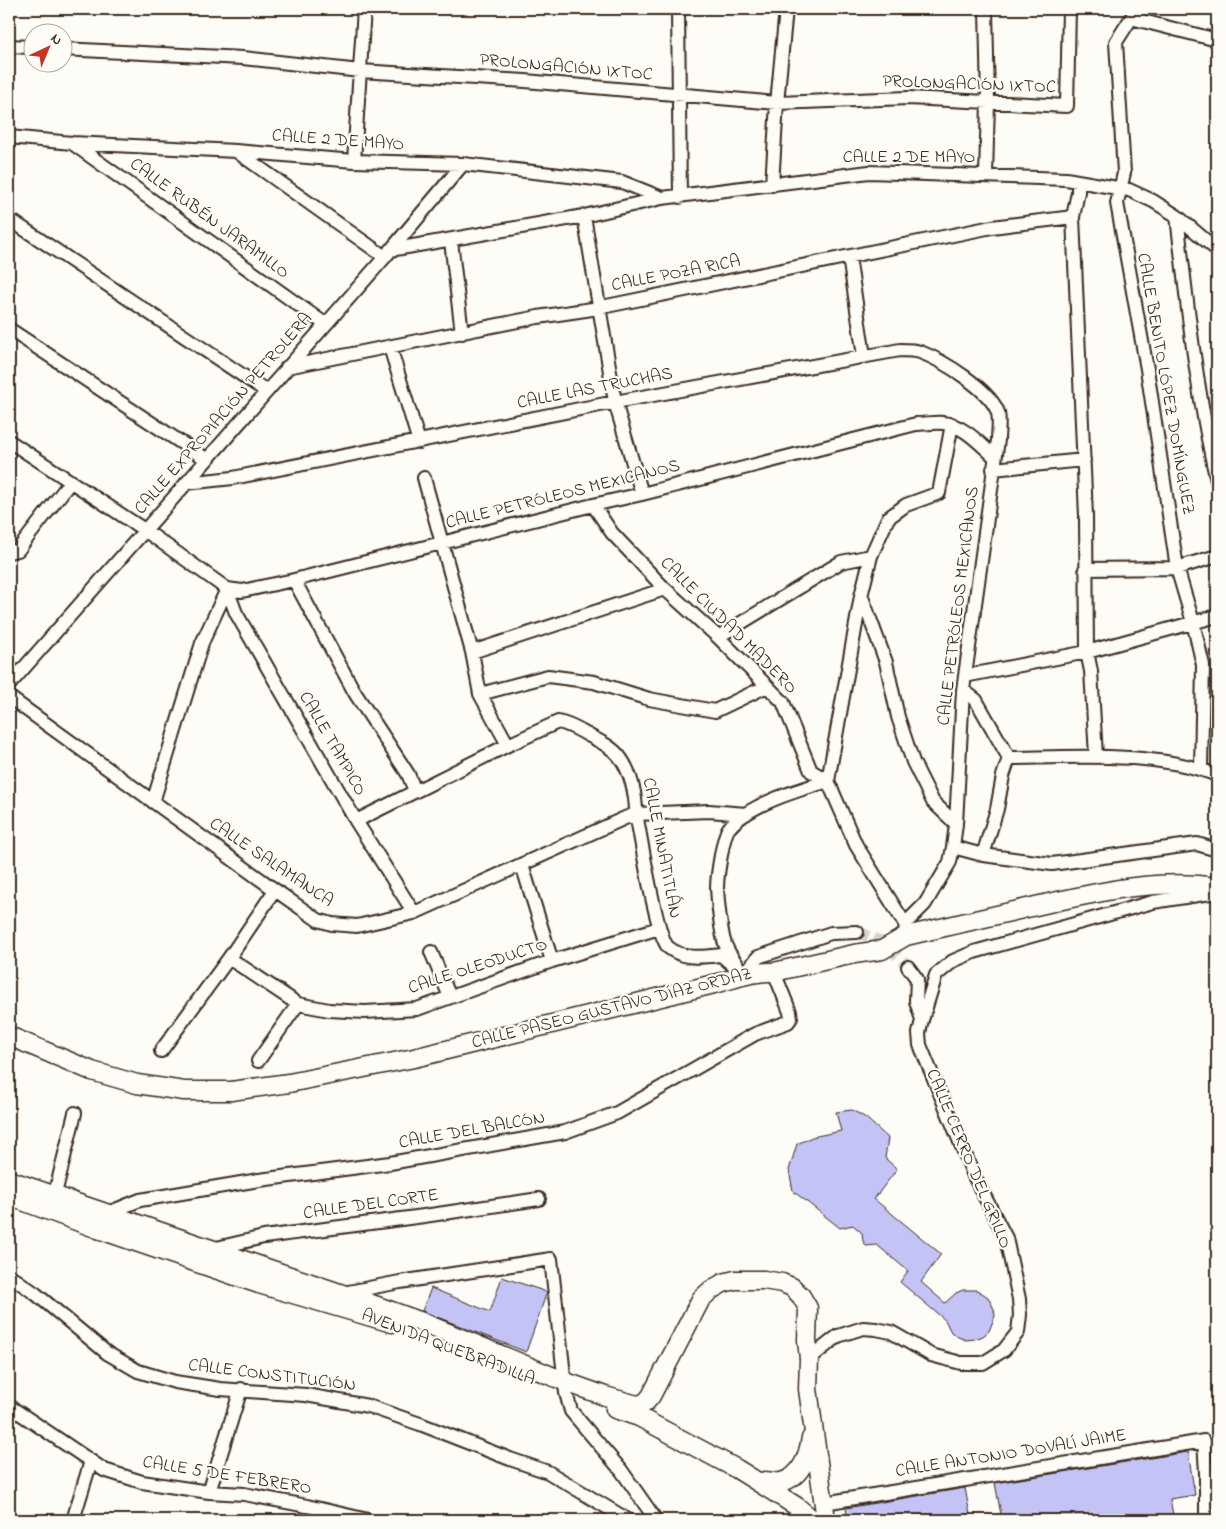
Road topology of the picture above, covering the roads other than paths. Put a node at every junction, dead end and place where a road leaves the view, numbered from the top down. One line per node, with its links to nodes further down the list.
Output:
1 (364, 9): 11 (street)
2 (678, 9): 12 (street)
3 (786, 9): 14 (street)
4 (986, 9): 13 (street)
5 (1069, 9): 13 (street, PROLONGACIÓN IXTOC)
6 (1134, 14): 7 (street); 23 (street, CALLE BENITO LÓPEZ DOMÍNGUEZ)
7 (1217, 40)
8 (9, 46): 9 (street)
9 (22, 47)
10 (72, 49): 11 (street, PROLONGACIÓN IXTOC)
11 (360, 70): 12 (street, PROLONGACIÓN IXTOC); 18 (street)
12 (679, 94): 14 (street, PROLONGACIÓN IXTOC); 24 (street)
13 (988, 102): 14 (street, PROLONGACIÓN IXTOC); 20 (street)
14 (777, 103): 22 (street)
15 (9, 137): 16 (street, CALLE 2 DE MAYO)
16 (72, 143): 17 (street, CALLE 2 DE MAYO); 35 (street, CALLE RUBÉN JARAMILLO)
17 (236, 151): 18 (street, CALLE 2 DE MAYO); 32 (street)
18 (354, 161): 19 (street, CALLE 2 DE MAYO)
19 (463, 164): 25 (street, CALLE 2 DE MAYO); 32 (street, CALLE EXPROPIACIÓN PETROLERA)
20 (986, 176): 21 (street, CALLE 2 DE MAYO); 22 (street, CALLE 2 DE MAYO)
21 (1078, 182): 23 (street, CALLE 2 DE MAYO); 26 (street)
22 (772, 185): 24 (street, CALLE 2 DE MAYO)
23 (1120, 189): 28 (street, CALLE 2 DE MAYO); 61 (street, CALLE BENITO LÓPEZ DOMÍNGUEZ)
24 (680, 197): 25 (street, CALLE 2 DE MAYO)
25 (662, 198): 27 (street, CALLE 2 DE MAYO)
26 (1074, 212): 33 (street, CALLE POZA RICA); 48 (street)
27 (584, 216): 30 (street, CALLE 2 DE MAYO); 34 (street)
28 (1177, 216): 31 (street, CALLE 2 DE MAYO); 52 (street)
29 (9, 219): 41 (street)
30 (451, 241): 32 (street, CALLE 2 DE MAYO); 37 (street)
31 (1217, 250)
32 (388, 254): 35 (street, CALLE EXPROPIACIÓN PETROLERA)
33 (849, 257): 34 (street, CALLE POZA RICA); 39 (street)
34 (599, 308): 37 (street, CALLE POZA RICA); 42 (street)
35 (325, 324): 40 (street, CALLE EXPROPIACIÓN PETROLERA)
36 (9, 330): 47 (street)
37 (462, 333): 38 (street, CALLE POZA RICA)
38 (390, 347): 40 (street, CALLE POZA RICA); 46 (street)
39 (864, 356): 42 (street, CALLE LAS TRUCHAS); 43 (street, CALLE LAS TRUCHAS)
40 (287, 367): 41 (street, CALLE EXPROPIACIÓN PETROLERA)
41 (266, 391): 47 (street, CALLE EXPROPIACIÓN PETROLERA)
42 (615, 402): 46 (street, CALLE LAS TRUCHAS); 54 (street)
43 (995, 406): 49 (street, CALLE PETRÓLEOS MEXICANOS)
44 (952, 424): 49 (street); 54 (street, CALLE PETRÓLEOS MEXICANOS); 59 (street)
45 (9, 441): 51 (street)
46 (419, 442): 53 (street, CALLE LAS TRUCHAS)
47 (206, 460): 53 (street, CALLE EXPROPIACIÓN PETROLERA)
48 (1084, 460): 49 (street); 62 (street)
49 (994, 463): 72 (street, CALLE PETRÓLEOS MEXICANOS)
50 (424, 478): 57 (street)
51 (71, 481): 56 (street); 58 (street)
52 (1217, 482)
53 (186, 483): 56 (street, CALLE EXPROPIACIÓN PETROLERA)
54 (642, 494): 55 (street, CALLE PETRÓLEOS MEXICANOS)
55 (593, 505): 57 (street, CALLE PETRÓLEOS MEXICANOS); 65 (street, CALLE CIUDAD MADERO)
56 (146, 531): 64 (street); 73 (street, CALLE EXPROPIACIÓN PETROLERA)
57 (441, 542): 63 (street, CALLE PETRÓLEOS MEXICANOS); 70 (street)
58 (9, 552)
59 (871, 556): 66 (street); 69 (street)
60 (1217, 556): 61 (street)
61 (1177, 568): 62 (street); 68 (street, CALLE BENITO LÓPEZ DOMÍNGUEZ)
62 (1085, 569): 71 (street)
63 (294, 580): 64 (street, CALLE PETRÓLEOS MEXICANOS); 84 (street)
64 (227, 589): 85 (street); 88 (street, CALLE TAMPICO)
65 (665, 589): 69 (street, CALLE CIUDAD MADERO); 70 (street)
66 (861, 596): 83 (street); 89 (street)
67 (1217, 616): 68 (street)
68 (1193, 622): 71 (street); 81 (street, CALLE BENITO LÓPEZ DOMÍNGUEZ)
69 (718, 637): 74 (street, CALLE CIUDAD MADERO)
70 (472, 652): 76 (street)
71 (1087, 652): 72 (street); 79 (street)
72 (965, 676): 75 (street, CALLE PETRÓLEOS MEXICANOS)
73 (9, 685)
74 (767, 686): 76 (street); 83 (street, CALLE CIUDAD MADERO)
75 (963, 690): 80 (street); 89 (street, CALLE PETRÓLEOS MEXICANOS)
76 (480, 694): 78 (street)
77 (9, 697): 85 (street, CALLE SALAMANCA)
78 (508, 745): 84 (street, CALLE MINATITLÁN); 86 (street, CALLE MINATITLÁN)
79 (1096, 756): 80 (street); 81 (street)
80 (1009, 758): 92 (street)
81 (1201, 769): 82 (street)
82 (1217, 775)
83 (828, 780): 87 (street); 99 (street, CALLE CIUDAD MADERO)
84 (415, 792): 88 (street, CALLE MINATITLÁN)
85 (152, 802): 95 (street, CALLE SALAMANCA)
86 (636, 814): 87 (street, CALLE SALAMANCA); 93 (street, CALLE SALAMANCA); 98 (street, CALLE MINATITLÁN)
87 (746, 814): 106 (street)
88 (356, 821): 97 (street, CALLE TAMPICO)
89 (956, 824): 90 (street, CALLE PETRÓLEOS MEXICANOS)
90 (953, 847): 92 (street); 99 (street, CALLE PETRÓLEOS MEXICANOS)
91 (1217, 850): 92 (street)
92 (983, 855)
93 (522, 865): 97 (street, CALLE SALAMANCA); 103 (street)
94 (1217, 887): 99 (street, CALLE PASEO GUSTAVO DÍAZ ORDAZ)
95 (275, 890): 97 (street, CALLE SALAMANCA); 102 (street)
96 (1217, 892): 109 (street, CALLE CERRO DEL GRILLO)
97 (414, 913)
98 (659, 928): 103 (street, CALLE OLEODUCTO); 106 (street, CALLE MINATITLÁN)
99 (905, 930): 105 (street, CALLE PASEO GUSTAVO DÍAZ ORDAZ)
100 (856, 932): 106 (street)
101 (431, 952): 107 (street)
102 (229, 958): 108 (street, CALLE OLEODUCTO); 111 (street)
103 (552, 962): 107 (street, CALLE OLEODUCTO)
104 (908, 967): 109 (street)
105 (774, 972): 106 (street, CALLE PASEO GUSTAVO DÍAZ ORDAZ); 118 (street, CALLE DEL BALCÓN)
106 (744, 976): 110 (street, CALLE PASEO GUSTAVO DÍAZ ORDAZ)
107 (450, 997): 108 (street, CALLE OLEODUCTO)
108 (298, 1004): 112 (street)
109 (922, 1020): 122 (street, CALLE CERRO DEL GRILLO)
110 (9, 1036)
111 (161, 1051)
112 (258, 1061)
113 (75, 1113): 117 (street)
114 (9, 1180): 117 (street, AVENIDA QUEBRADILLA)
115 (9, 1196): 117 (street, AVENIDA QUEBRADILLA)
116 (539, 1198): 119 (street, CALLE DEL CORTE)
117 (53, 1204): 118 (street, AVENIDA QUEBRADILLA)
118 (101, 1221): 119 (street, AVENIDA QUEBRADILLA); 123 (street, AVENIDA QUEBRADILLA)
119 (209, 1249): 121 (street, AVENIDA QUEBRADILLA)
120 (9, 1276): 124 (street, CALLE CONSTITUCIÓN)
121 (341, 1294): 123 (street, AVENIDA QUEBRADILLA); 123 (street)
122 (809, 1359): 123 (street, AVENIDA QUEBRADILLA); 126 (street)
123 (566, 1387): 128 (street, AVENIDA QUEBRADILLA); 135 (street)
124 (241, 1389): 130 (street); 134 (street, CALLE CONSTITUCIÓN)
125 (9, 1406): 127 (street, CALLE 5 DE FEBRERO)
126 (812, 1428): 129 (street); 131 (street)
127 (91, 1461): 130 (street, CALLE 5 DE FEBRERO); 132 (street)
128 (736, 1469): 129 (street); 136 (street, AVENIDA QUEBRADILLA)
129 (765, 1481): 131 (street)
130 (209, 1492): 133 (street, CALLE 5 DE FEBRERO)
131 (824, 1503): 137 (street); 138 (street, CALLE ANTONIO DOVALÍ JAIME)
132 (73, 1520)
133 (368, 1520)
134 (628, 1520)
135 (656, 1520)
136 (813, 1520)
137 (826, 1520)
138 (1206, 1520)

